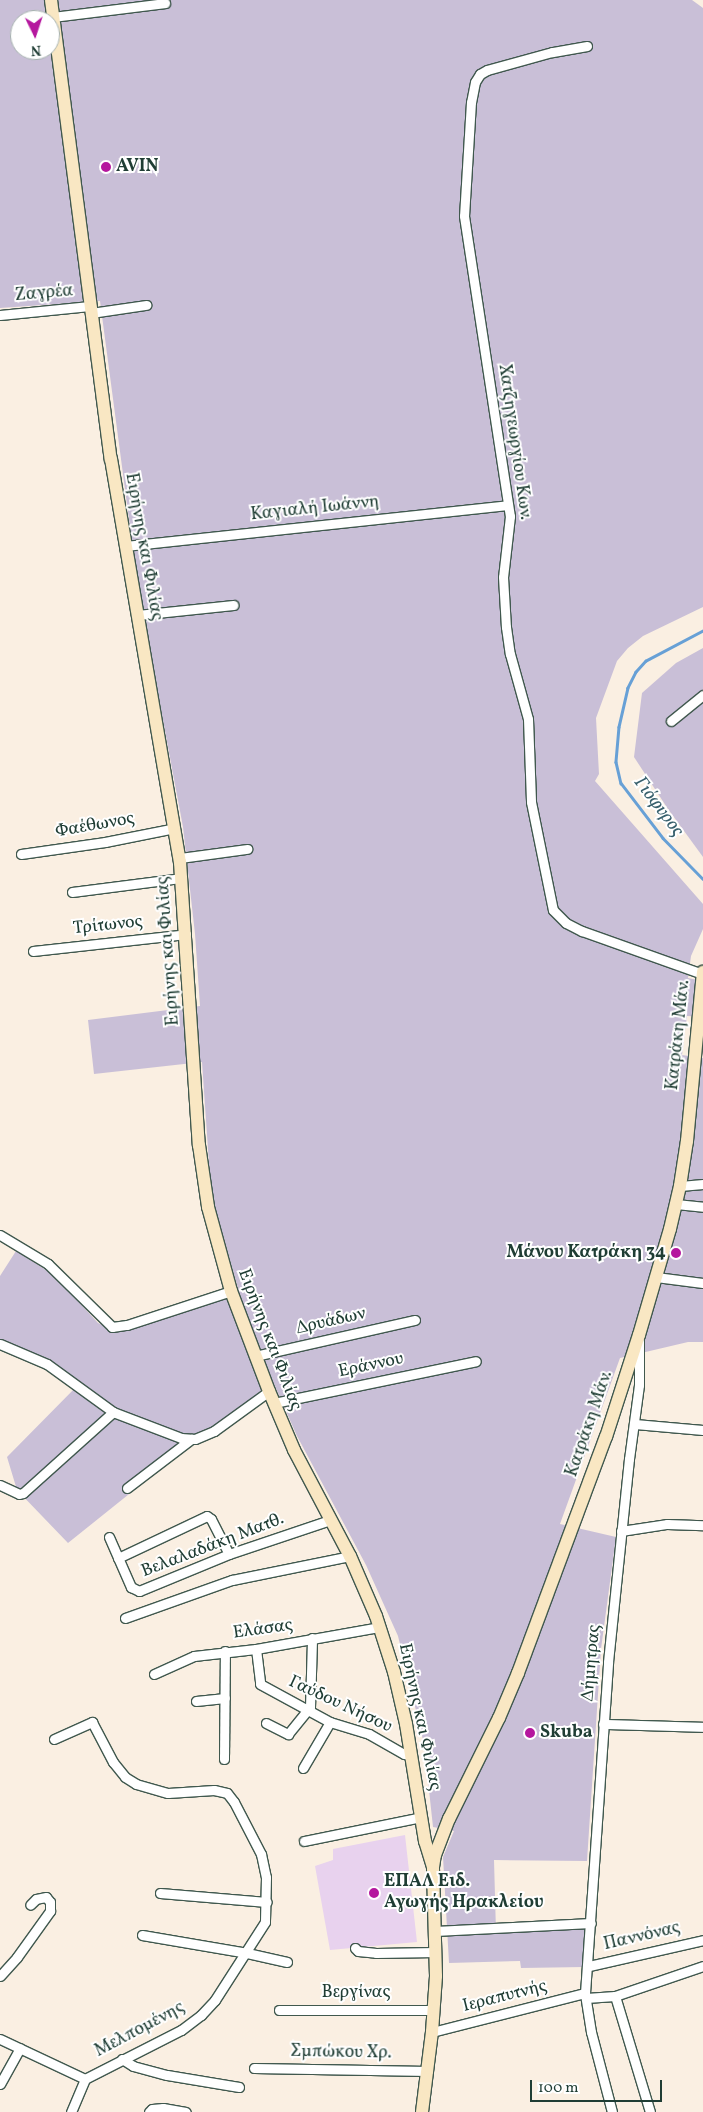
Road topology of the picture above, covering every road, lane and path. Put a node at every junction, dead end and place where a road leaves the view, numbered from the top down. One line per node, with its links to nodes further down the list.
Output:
1 (165, 3): 2 (street)
2 (60, 16)
3 (587, 46): 8 (street, Χατζηγεωργίου Κων.)
4 (59, 60): 6 (street, Ειρήνης και Φιλίας)
5 (146, 305): 6 (street, Ζαγρέα)
6 (91, 310): 7 (street, Ζαγρέα); 9 (street, Ειρήνης και Φιλίας)
7 (0, 315)
8 (508, 505): 9 (street, Καγιαλή Ιωάννη); 22 (street, Χατζηγεωργίου Κων.)
9 (125, 546): 11 (street, Ειρήνης και Φιλίας)
10 (233, 605): 11 (street)
11 (137, 615): 14 (street, Ειρήνης και Φιλίας)
12 (703, 695): 13 (street)
13 (671, 721)
14 (175, 828): 16 (street, Φαέθωνος); 17 (street, Ειρήνης και Φιλίας)
15 (247, 849): 17 (street)
16 (21, 854)
17 (180, 858): 18 (street, Ειρήνης και Φιλίας)
18 (182, 878): 19 (street); 20 (street, Ειρήνης και Φιλίας)
19 (72, 892)
20 (186, 934): 21 (street, Τρίτωνος); 31 (street, Ειρήνης και Φιλίας)
21 (33, 951)
22 (703, 973): 23 (street, Κατράκη Μάν.)
23 (698, 1057): 25 (street, Κατράκη Μάν.)
24 (703, 1184): 25 (street)
25 (680, 1186): 26 (street, Κατράκη Μάν.)
26 (676, 1204): 27 (street); 29 (street, Κατράκη Μάν.)
27 (703, 1207)
28 (0, 1235): 31 (street)
29 (656, 1276): 30 (street); 33 (street, Κατράκη Μάν.)
30 (703, 1283)
31 (231, 1292): 35 (street, Ειρήνης και Φιλίας)
32 (415, 1320): 35 (street, Δρυάδων)
33 (639, 1335): 39 (street, Δήμητρας); 70 (street, Κατράκη Μάν.)
34 (0, 1344): 38 (street)
35 (255, 1356): 37 (street, Ειρήνης και Φιλίας)
36 (476, 1361): 37 (street, Εράννου)
37 (271, 1397): 41 (street); 44 (street, Ειρήνης και Φιλίας)
38 (113, 1412): 41 (street); 42 (street)
39 (635, 1424): 40 (street); 46 (street, Δήμητρας)
40 (703, 1430)
41 (191, 1439): 43 (street)
42 (0, 1485)
43 (127, 1488)
44 (330, 1520): 48 (street, Βελαλαδάκη Ματθ.); 49 (street, Ειρήνης και Φιλίας)
45 (703, 1525): 46 (street)
46 (621, 1532): 62 (street, Δήμητρας)
47 (109, 1538): 50 (street, Βελαλαδάκη Ματθ.)
48 (229, 1554): 50 (street, Βελαλαδάκη Ματθ.); 50 (street)
49 (350, 1556): 51 (street); 52 (street, Ειρήνης και Φιλίας)
50 (118, 1558)
51 (125, 1618)
52 (380, 1627): 53 (street, Ελάσας); 65 (street, Ειρήνης και Φιλίας)
53 (312, 1638): 54 (street, Ελάσας); 59 (street)
54 (256, 1649): 55 (street, Ελάσας); 59 (street, Γαύδου Νήσου)
55 (225, 1652): 56 (street, Ελάσας); 57 (street)
56 (154, 1674)
57 (225, 1698): 58 (street); 66 (street)
58 (196, 1701)
59 (308, 1711): 60 (street, Γαύδου Νήσου); 61 (street)
60 (330, 1722): 65 (street, Γαύδου Νήσου); 67 (street)
61 (266, 1723)
62 (603, 1724): 63 (street); 74 (street, Δήμητρας)
63 (703, 1727)
64 (54, 1738): 72 (street, Μελπομένης)
65 (412, 1756): 68 (street, Ειρήνης και Φιλίας)
66 (224, 1759)
67 (303, 1768)
68 (422, 1817): 69 (street); 70 (street, Ειρήνης και Φιλίας)
69 (304, 1840)
70 (433, 1867): 75 (street)
71 (160, 1893): 72 (street)
72 (267, 1902): 80 (street, Μελπομένης)
73 (30, 1905): 84 (street)
74 (591, 1923): 75 (street); 82 (street, Δήμητρας)
75 (435, 1931): 79 (street)
76 (142, 1935): 80 (street)
77 (703, 1940): 82 (street, Παννόνας)
78 (355, 1948): 79 (street)
79 (436, 1952): 88 (street)
80 (247, 1953): 81 (street); 92 (street, Μελπομένης)
81 (287, 1962)
82 (588, 1966): 85 (street, Δήμητρας)
83 (703, 1966): 86 (street, Ιεραπυτνής)
84 (0, 1976)
85 (585, 1996): 86 (street, Ιεραπυτνής); 89 (street, Ιεραπυτνής); 102 (street, Δήμητρας)
86 (615, 1996): 103 (street)
87 (279, 2010): 88 (street, Βεργίνας)
88 (434, 2010): 89 (street)
89 (432, 2032): 94 (street)
90 (0, 2039): 91 (street)
91 (20, 2048): 95 (street); 96 (street)
92 (122, 2059): 95 (street, Μελπομένης); 97 (street)
93 (254, 2068): 94 (street, Σμπώκου Χρ.)
94 (428, 2071): 101 (street)
95 (85, 2079): 99 (street, Μελπομένης)
96 (0, 2084)
97 (239, 2087)
98 (151, 2111): 100 (street)
99 (71, 2112)
100 (186, 2112)
101 (422, 2112)
102 (612, 2112)
103 (650, 2112)

